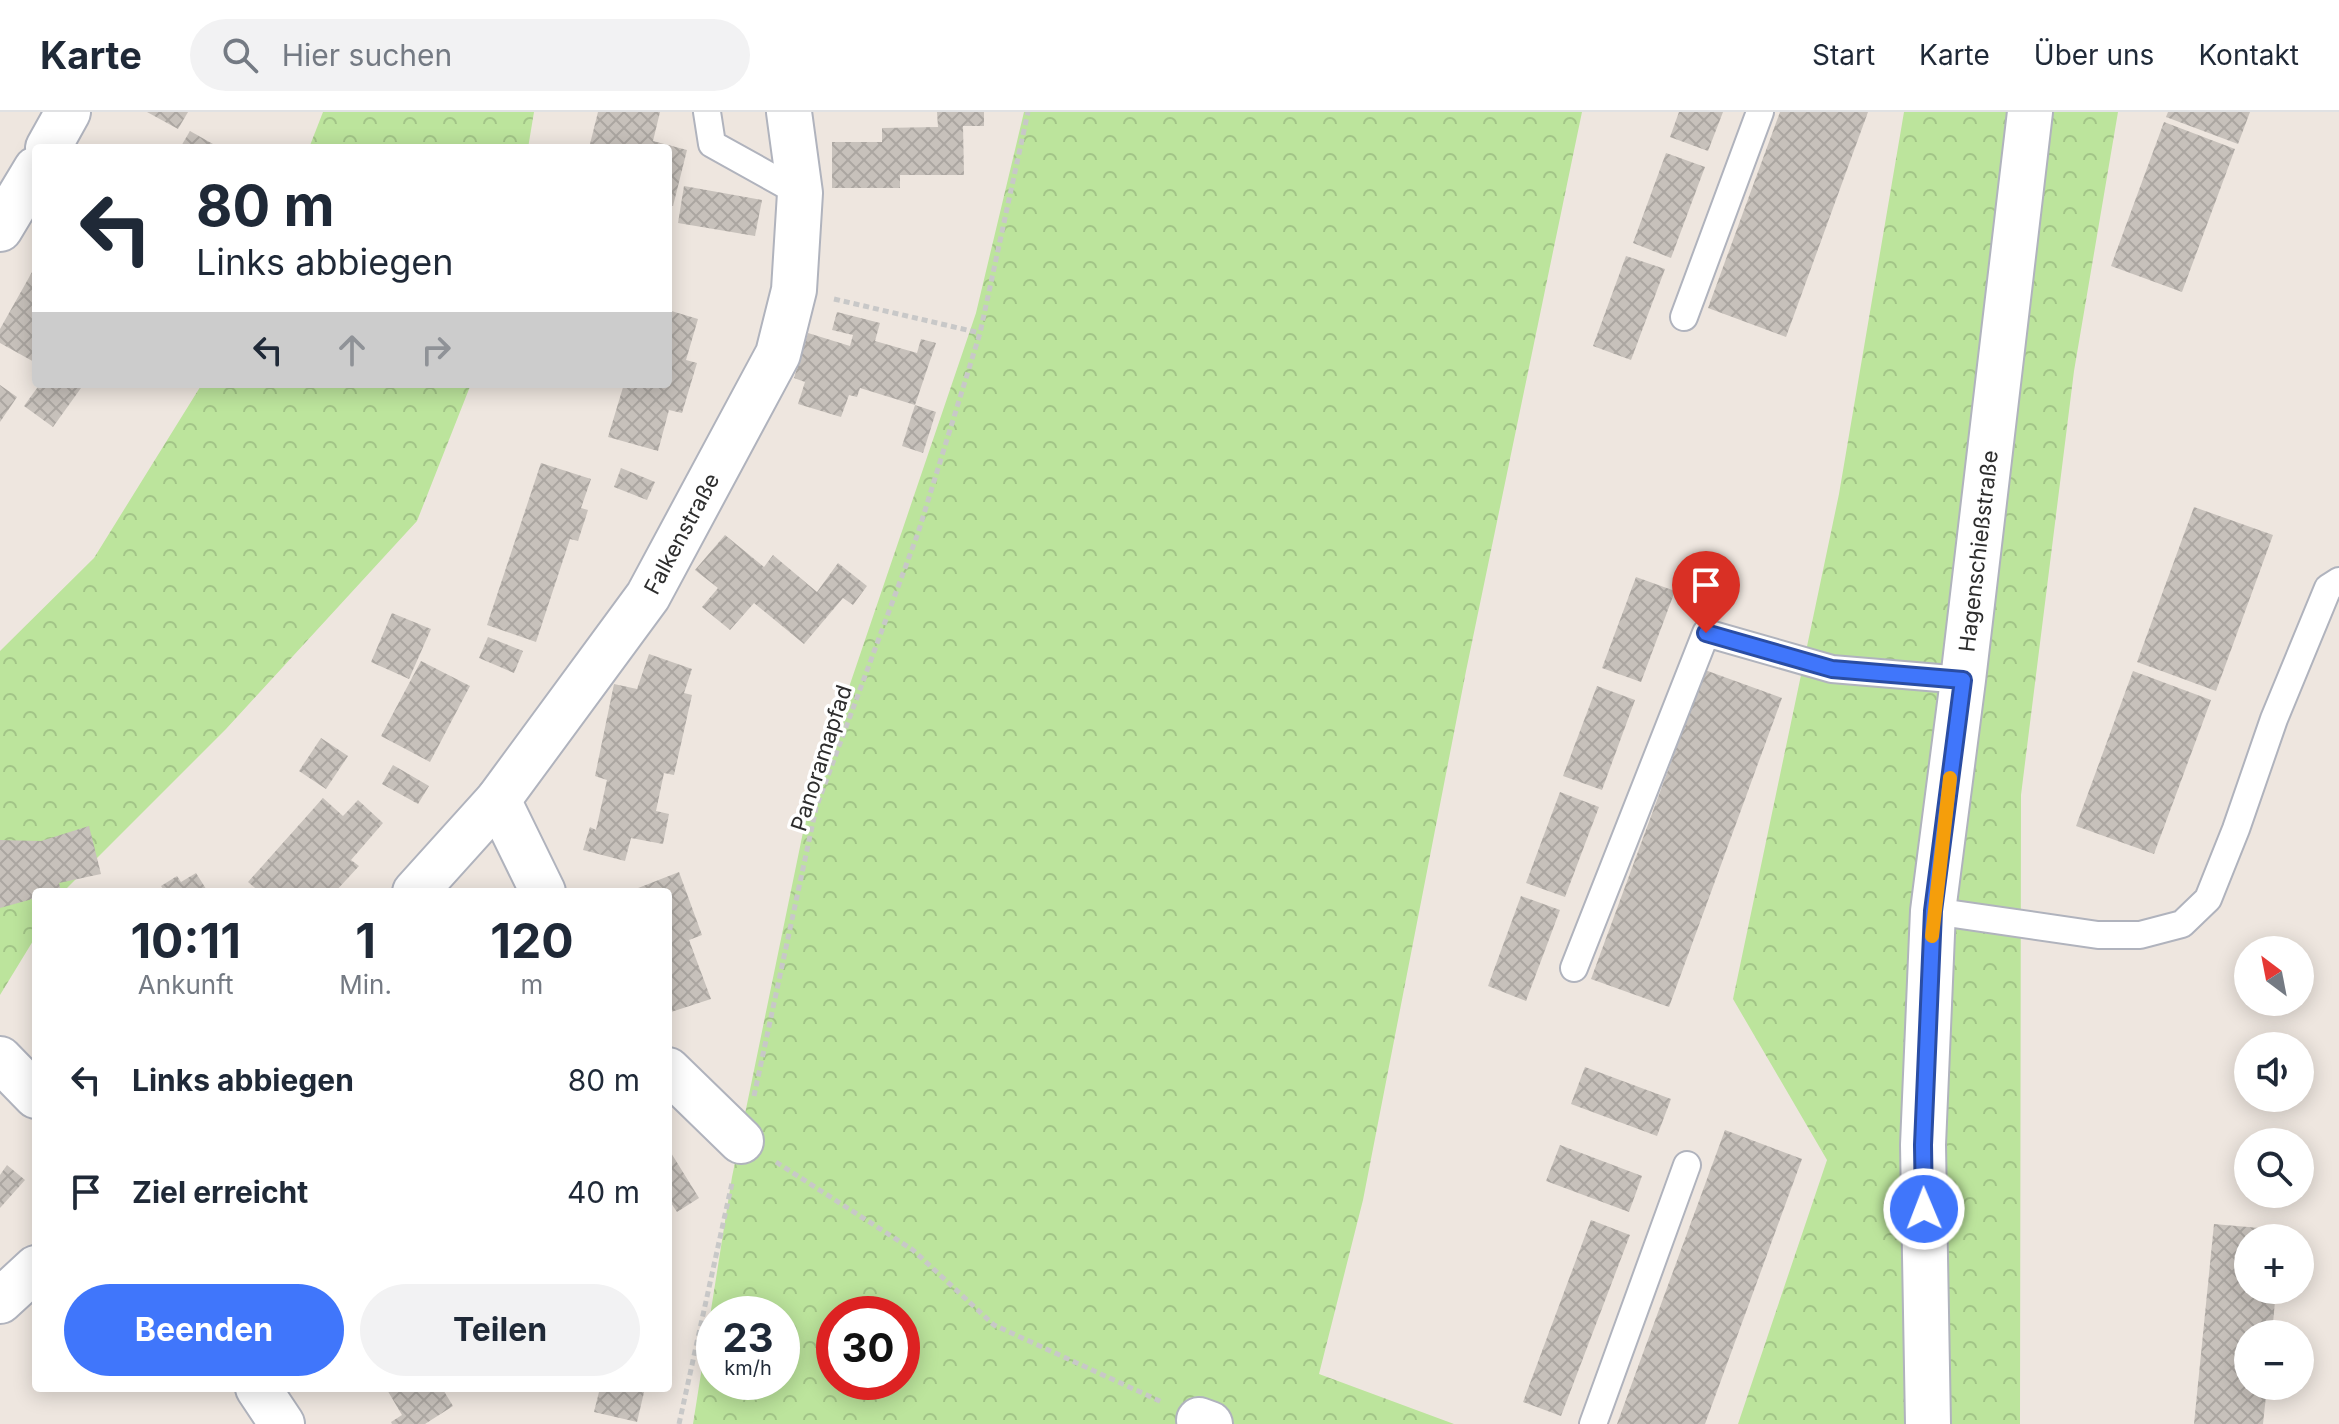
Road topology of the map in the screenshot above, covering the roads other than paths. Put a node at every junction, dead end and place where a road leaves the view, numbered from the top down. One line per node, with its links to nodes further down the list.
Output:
1 (68, 112): 6 (street)
2 (707, 112): 8 (lane)
3 (789, 112): 8 (street, Falkenstraße)
4 (1760, 112): 10 (lane)
5 (2030, 112): 12 (street, Hagenschießstraße)
6 (50, 144)
7 (32, 176): 9 (street)
8 (800, 193): 13 (street, Falkenstraße)
9 (0, 229)
10 (1684, 317)
11 (2339, 581): 16 (lane)
12 (1963, 680): 16 (street, Hagenschießstraße); 17 (lane)
13 (498, 800): 14 (street, Falkenstraße); 15 (street)
14 (419, 888)
15 (541, 888)
16 (1933, 911): 28 (street, Hagenschießstraße)
17 (1574, 968)
18 (0, 1059): 20 (street)
19 (672, 1074): 21 (street)
20 (32, 1092)
21 (741, 1141)
22 (1687, 1165): 27 (lane)
23 (32, 1272): 24 (street)
24 (0, 1301)
25 (261, 1392): 26 (street)
26 (282, 1424)
27 (1593, 1424)
28 (1928, 1424)

